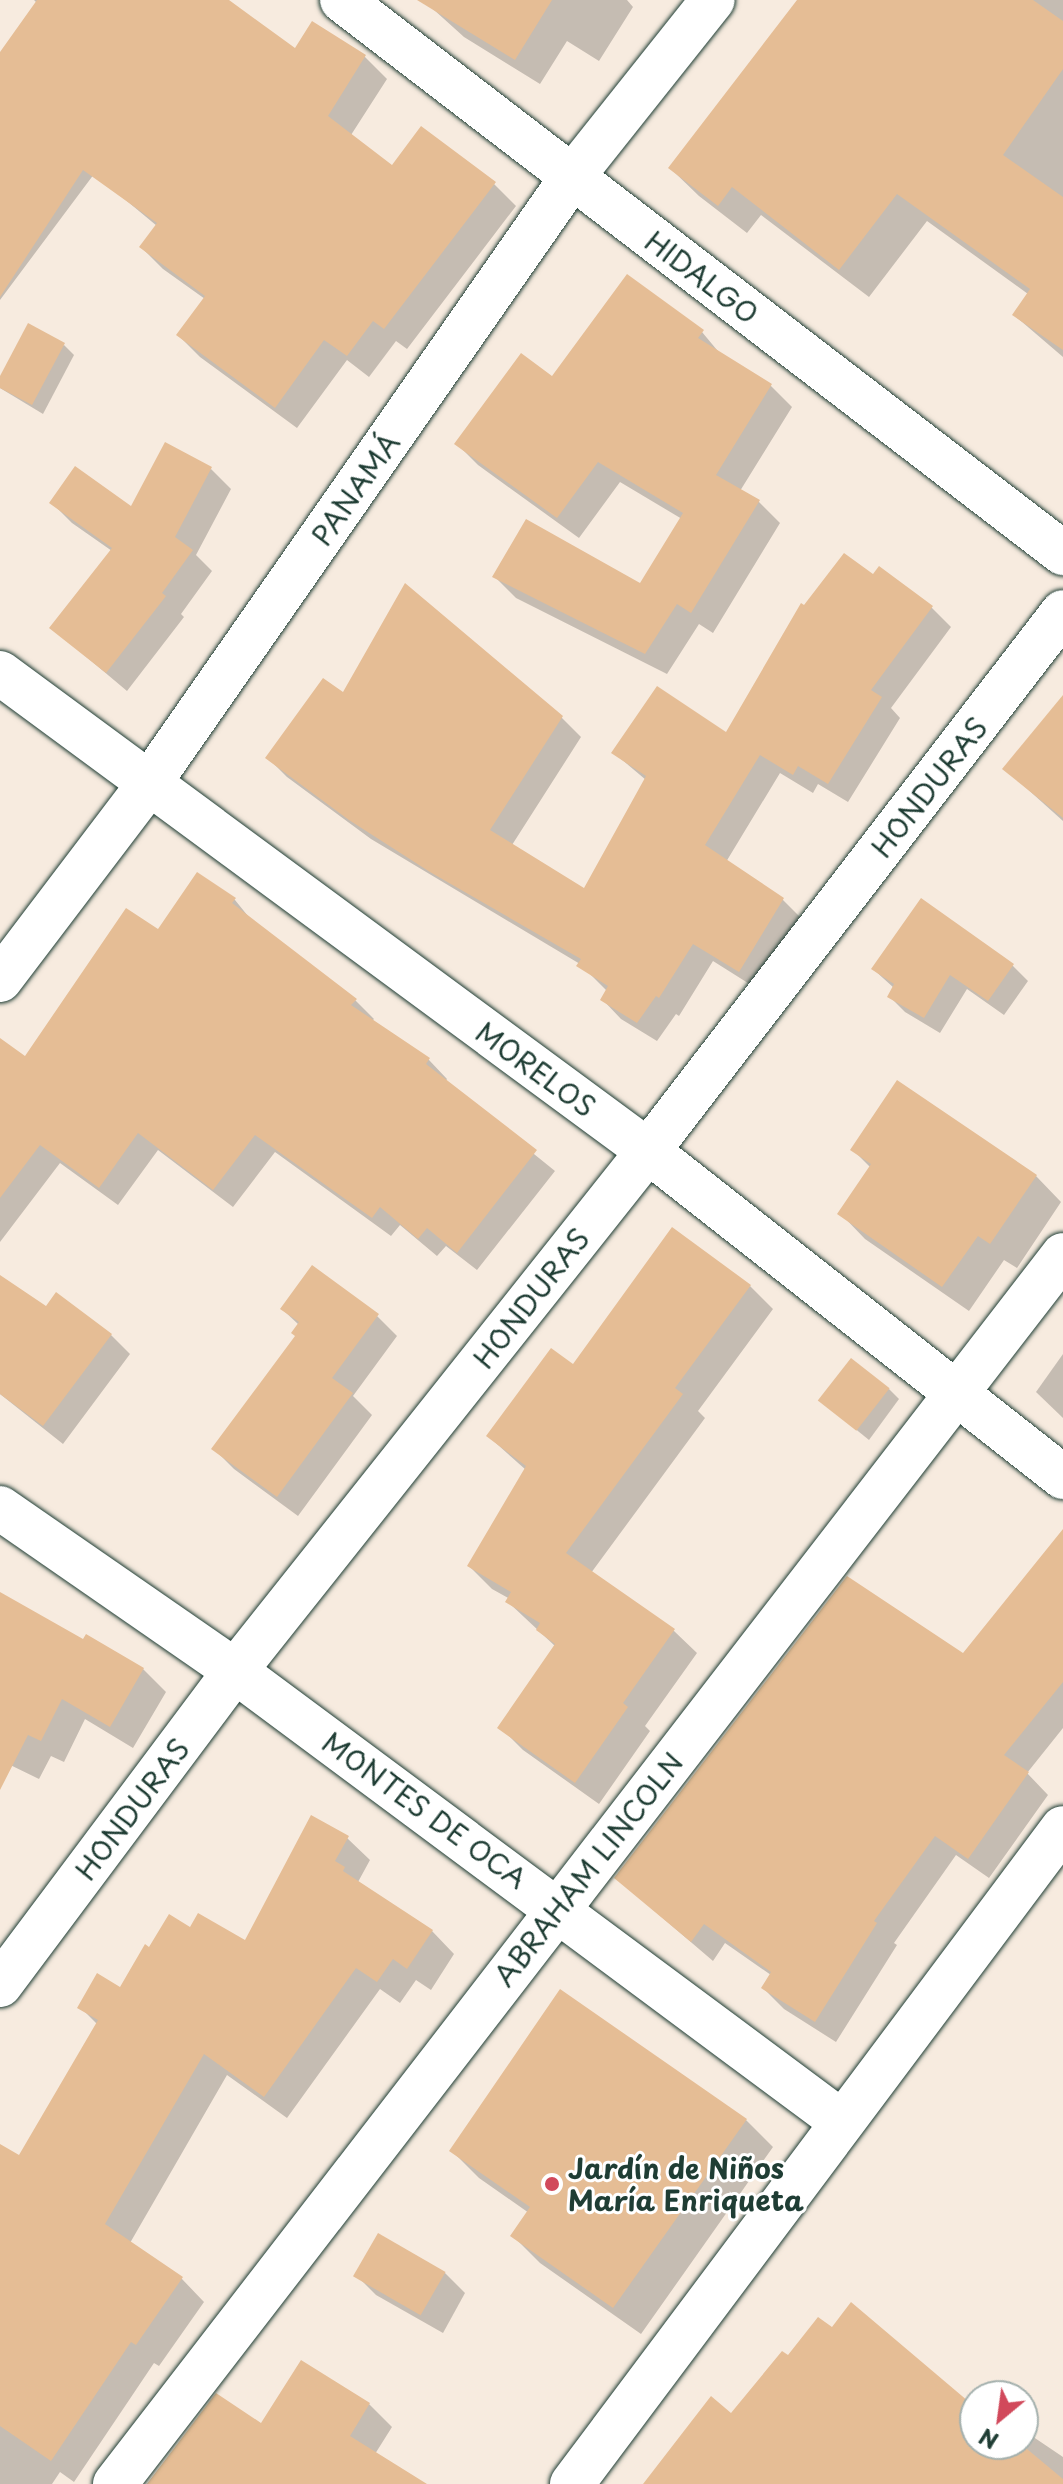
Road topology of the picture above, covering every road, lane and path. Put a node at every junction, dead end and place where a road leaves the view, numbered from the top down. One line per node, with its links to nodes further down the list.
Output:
1 (342, 0): 3 (street, HIDALGO)
2 (713, 0): 3 (street, PANAMÁ)
3 (572, 177): 4 (street, HIDALGO); 7 (street, PANAMÁ)
4 (1063, 553)
5 (1063, 612): 9 (street, HONDURAS)
6 (0, 673): 7 (street, MORELOS)
7 (148, 785): 8 (street, PANAMÁ); 9 (street, MORELOS)
8 (0, 980)
9 (648, 1151): 11 (street, MORELOS); 14 (street, HONDURAS)
10 (1063, 1255): 11 (street, ABRAHAM LINCOLN)
11 (958, 1392): 12 (street, MORELOS); 16 (street, ABRAHAM LINCOLN)
12 (1063, 1477)
13 (0, 1508): 14 (street, MONTES DE OCA)
14 (235, 1671): 16 (street, MONTES DE OCA); 17 (street, HONDURAS)
15 (1063, 1828): 18 (street)
16 (558, 1908): 18 (street, MONTES DE OCA); 19 (street, ABRAHAM LINCOLN)
17 (0, 1985)
18 (842, 2122): 20 (street)
19 (115, 2484)
20 (572, 2484)

